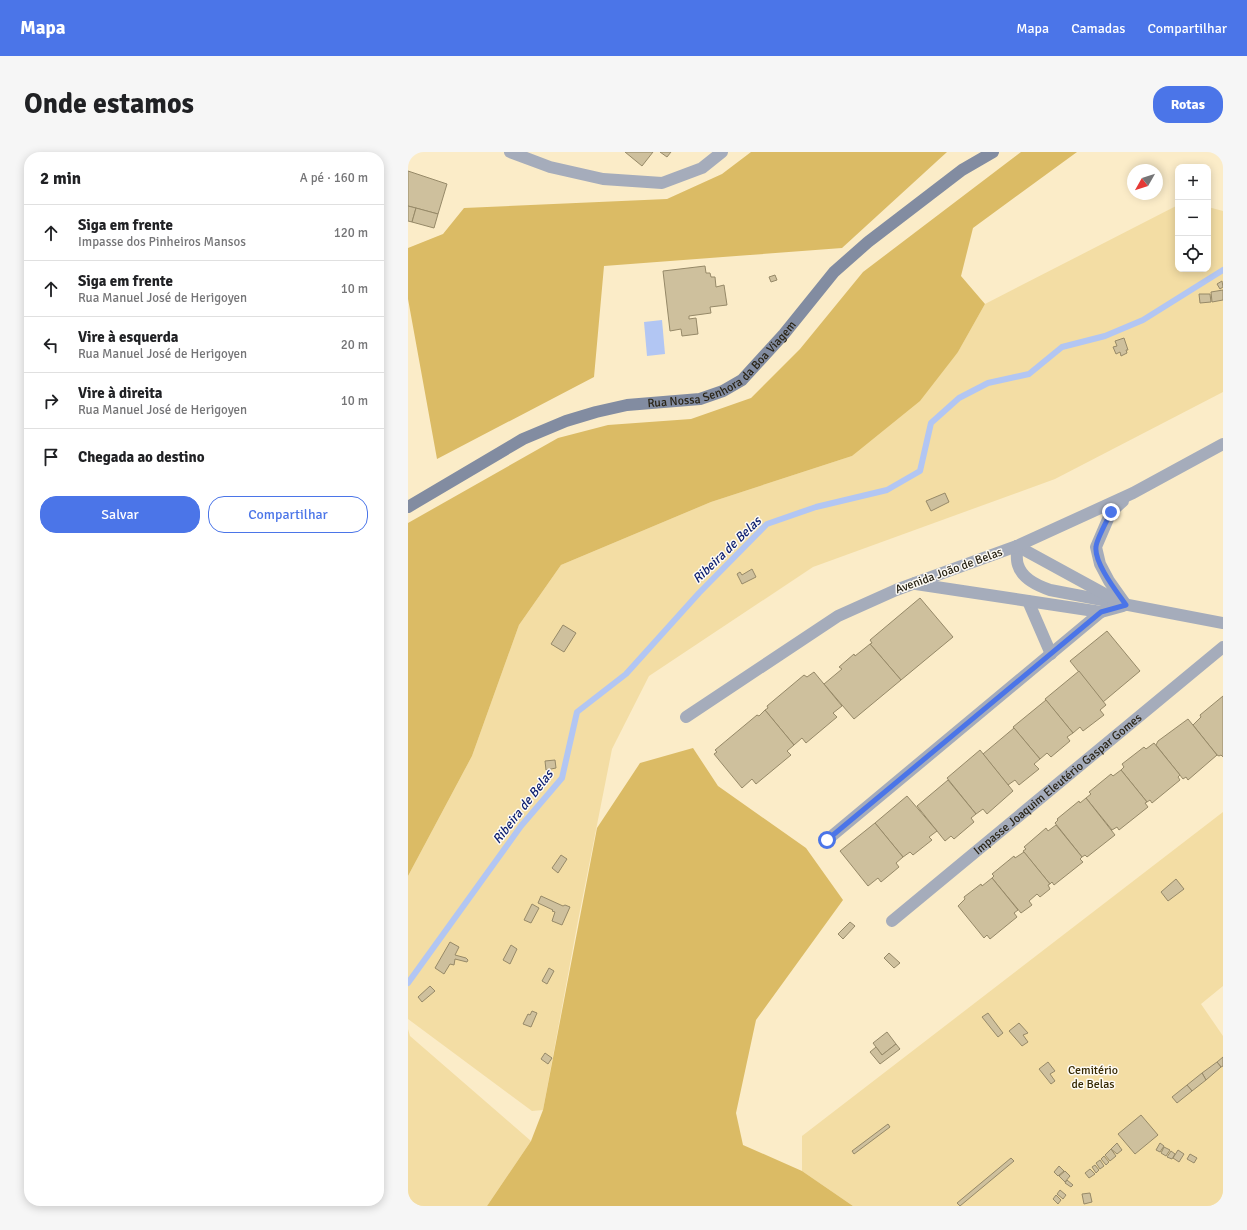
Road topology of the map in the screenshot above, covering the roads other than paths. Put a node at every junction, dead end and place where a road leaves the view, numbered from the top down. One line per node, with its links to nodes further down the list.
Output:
1 (510, 152): 2 (street)
2 (722, 152)
3 (993, 152): 6 (main road, Rua Nossa Senhora da Boa Viagem)
4 (1223, 444): 5 (street, Avenida João de Belas)
5 (1133, 493): 7 (street, Avenida João de Belas); 10 (street)
6 (408, 507)
7 (1017, 546): 8 (street, Avenida João de Belas); 10 (street); 10 (street)
8 (915, 584): 9 (street); 15 (street, Avenida João de Belas)
9 (1028, 601): 11 (street); 14 (street)
10 (1126, 605): 11 (street); 12 (street)
11 (1101, 612): 14 (street)
12 (1223, 623)
13 (1223, 647): 17 (street, Impasse Joaquim Eleutério Gaspar Gomes)
14 (1051, 654): 16 (street)
15 (686, 717)
16 (827, 840)
17 (892, 921)

